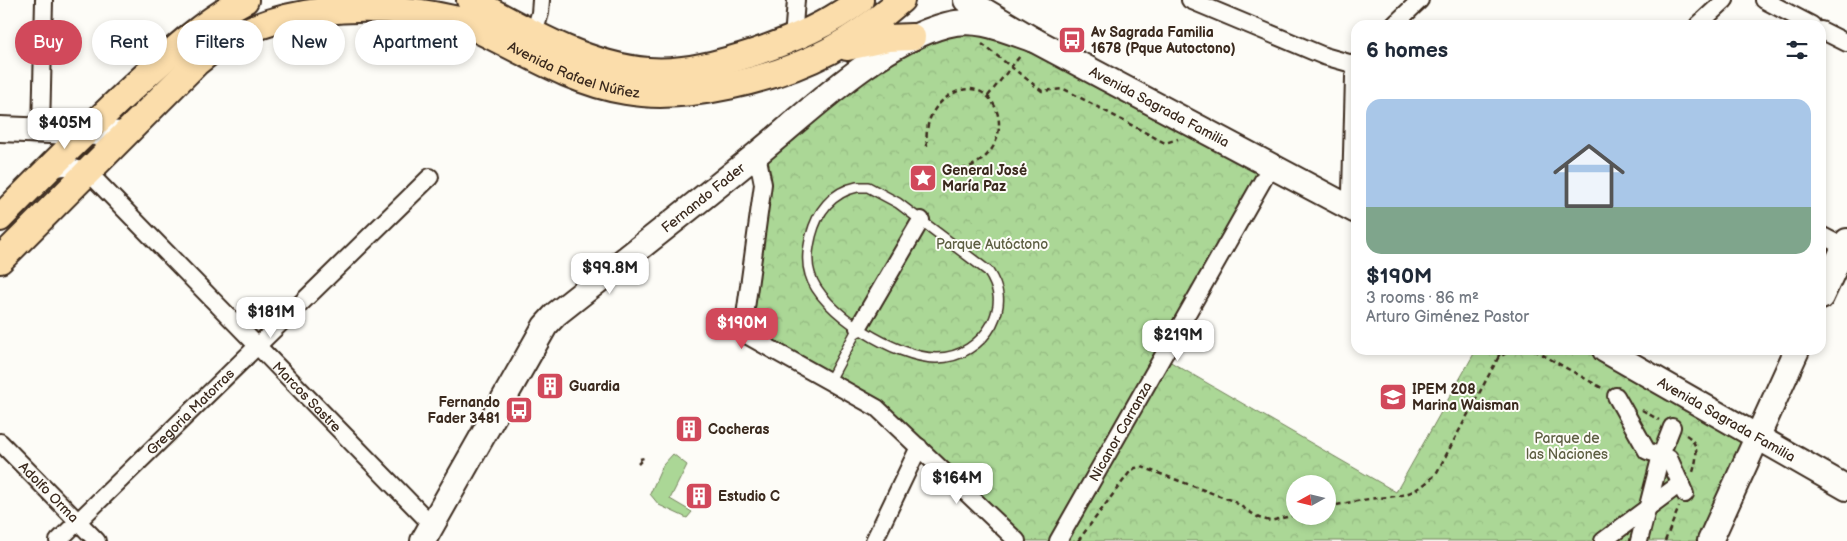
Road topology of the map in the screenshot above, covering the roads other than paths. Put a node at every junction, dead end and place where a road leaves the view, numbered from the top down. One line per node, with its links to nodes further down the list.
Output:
1 (44, 0): 26 (street)
2 (245, 0): 27 (main road)
3 (470, 0): 18 (main road, Avenida Rafael Núñez)
4 (541, 0): 18 (street)
5 (796, 0): 20 (street)
6 (860, 0): 20 (main road, Avenida Rafael Núñez)
7 (901, 0): 23 (main road, Avenida Rafael Núñez)
8 (908, 0): 19 (main road)
9 (966, 0): 21 (main road, Avenida Sagrada Familia)
10 (1190, 0): 24 (street)
11 (1420, 0): 14 (street)
12 (1725, 0): 15 (street)
13 (1764, 0): 16 (street)
14 (1399, 20)
15 (1703, 20)
16 (1802, 20)
17 (1826, 32): 22 (street)
18 (534, 34): 20 (main road, Avenida Rafael Núñez)
19 (900, 38): 21 (main road); 23 (main road); 29 (main road, Fernando Fader)
20 (793, 39)
21 (1034, 40): 31 (main road, Avenida Sagrada Familia)
22 (1847, 43)
23 (829, 51): 28 (main road, Avenida Rafael Núñez)
24 (1351, 65)
25 (0, 129): 26 (main road)
26 (41, 130): 27 (main road)
27 (85, 132): 28 (main road); 33 (main road)
28 (125, 134): 32 (main road, Avenida Rafael Núñez)
29 (757, 154): 46 (street); 56 (main road, Fernando Fader)
30 (1351, 163): 35 (street)
31 (1271, 166): 35 (main road, Avenida Sagrada Familia); 61 (street, Nicanor Carranza)
32 (88, 172): 33 (street, Marcos Sastre); 40 (main road, Avenida Rafael Núñez); 43 (street, Marcos Sastre)
33 (44, 173): 36 (main road)
34 (430, 176): 43 (street, Gregoria Matorras)
35 (1351, 208)
36 (0, 218)
37 (921, 220): 42 (street); 42 (lane); 42 (lane)
38 (1826, 237): 39 (street)
39 (1846, 244): 41 (main road)
40 (0, 260)
41 (1826, 286)
42 (858, 328): 46 (lane)
43 (256, 346): 55 (street, Gregoria Matorras); 56 (street, Marcos Sastre)
44 (1614, 355): 49 (main road, Avenida Sagrada Familia)
45 (1795, 355): 49 (main road)
46 (829, 382): 51 (street)
47 (1616, 396): 52 (street)
48 (1672, 427): 52 (street)
49 (1757, 437): 53 (main road, Avenida Sagrada Familia); 64 (main road)
50 (0, 442): 55 (street, Adolfo Orma)
51 (918, 447): 59 (street); 60 (street)
52 (1660, 455): 54 (street); 54 (street)
53 (1847, 488)
54 (1647, 508): 62 (street); 63 (street)
55 (78, 522): 57 (street, Gregoria Matorras); 58 (street, Adolfo Orma)
56 (428, 534)
57 (58, 541)
58 (97, 541)
59 (874, 541)
60 (1017, 541)
61 (1058, 541)
62 (1603, 541)
63 (1639, 541)
64 (1710, 541)

